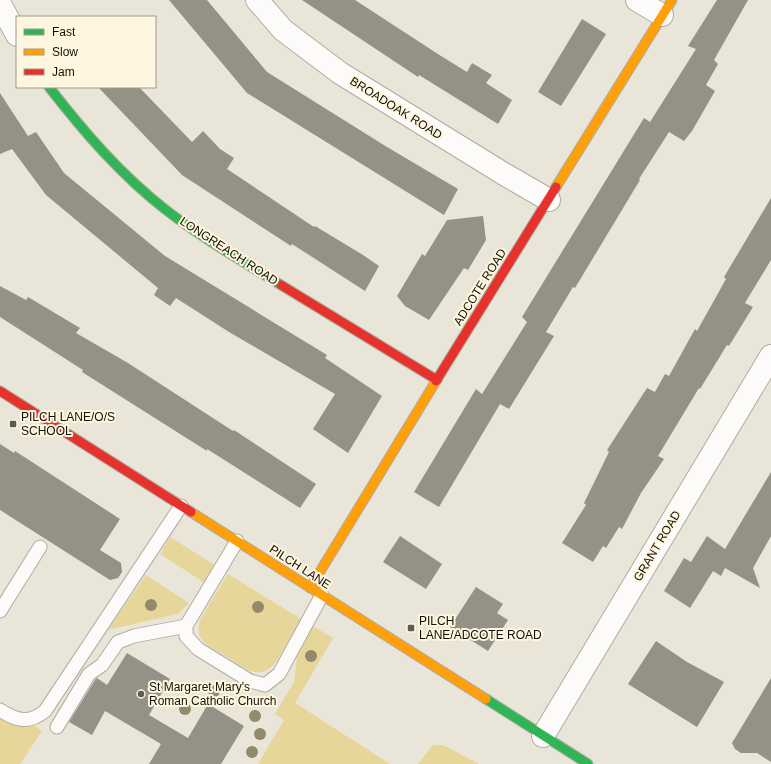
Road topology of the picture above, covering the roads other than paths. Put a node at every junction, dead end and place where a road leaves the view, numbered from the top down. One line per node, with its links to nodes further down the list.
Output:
1 (257, 0): 7 (street, BROADOAK ROAD)
2 (637, 0): 4 (street)
3 (0, 4): 5 (street)
4 (667, 7): 7 (street, ADCOTE ROAD)
5 (16, 33)
6 (50, 88): 9 (street, LONGREACH ROAD)
7 (549, 200): 9 (street, ADCOTE ROAD)
8 (771, 356): 20 (street, GRANT ROAD)
9 (437, 380): 14 (street, ADCOTE ROAD)
10 (0, 391): 11 (street, PILCH LANE)
11 (181, 506): 12 (street, PILCH LANE); 18 (lane)
12 (237, 542): 14 (street, PILCH LANE); 17 (lane)
13 (40, 547): 16 (lane)
14 (310, 588): 15 (street, PILCH LANE)
15 (322, 595): 17 (lane); 20 (street, PILCH LANE)
16 (0, 611)
17 (186, 626): 19 (lane)
18 (0, 710)
19 (57, 728)
20 (543, 736): 21 (street, PILCH LANE)
21 (588, 764)

